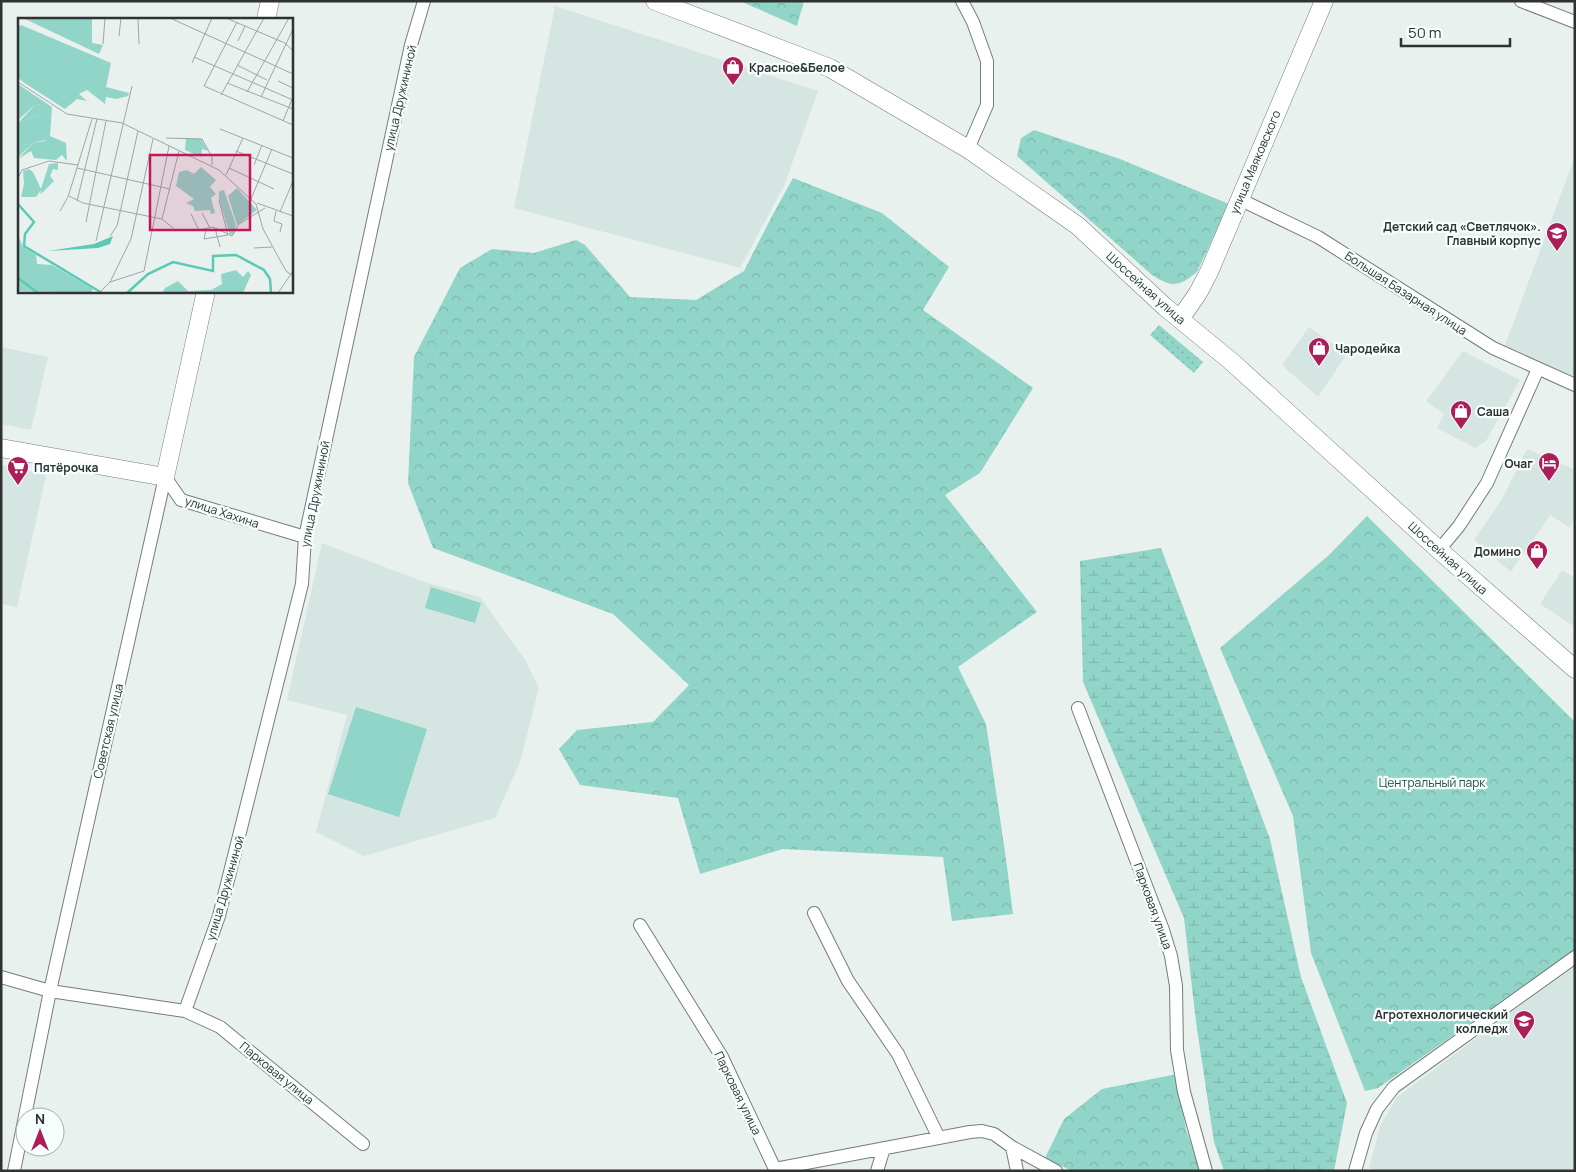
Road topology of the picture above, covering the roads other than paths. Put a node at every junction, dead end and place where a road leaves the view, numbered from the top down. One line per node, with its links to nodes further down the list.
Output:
1 (270, 1): 7 (main road)
2 (424, 1): 17 (street, улица Дружининой)
3 (655, 1): 9 (main road, Шоссейная улица)
4 (962, 1): 9 (street)
5 (1324, 1): 10 (main road, улица Маяковского)
6 (1521, 1): 8 (street)
7 (266, 18)
8 (1575, 22)
9 (968, 149): 12 (main road, Шоссейная улица)
10 (1239, 199): 12 (main road, улица Маяковского); 13 (street, Большая Базарная улица)
11 (206, 292): 16 (main road, Советская улица)
12 (1180, 319): 18 (main road, Шоссейная улица)
13 (1538, 369): 14 (street, Большая Базарная улица); 18 (street)
14 (1575, 385)
15 (1, 448): 16 (main road)
16 (165, 477): 17 (street, улица Хахина); 25 (street, Советская улица)
17 (305, 537): 26 (street, улица Дружининой)
18 (1440, 550): 19 (main road, Шоссейная улица)
19 (1575, 669)
20 (1078, 708): 35 (street, Парковая улица)
21 (814, 913): 27 (street)
22 (640, 925): 29 (street, Парковая улица)
23 (1575, 957): 36 (street)
24 (1, 976): 25 (street, Парковая улица)
25 (50, 991): 26 (street, Парковая улица); 31 (street, Советская улица)
26 (185, 1011): 28 (street, Парковая улица)
27 (940, 1138): 29 (street, Парковая улица); 30 (street, Парковая улица)
28 (363, 1144)
29 (884, 1148): 32 (street)
30 (1012, 1148): 33 (street); 34 (street, Парковая улица)
31 (14, 1171)
32 (877, 1171)
33 (1018, 1171)
34 (1056, 1171)
35 (1206, 1171)
36 (1355, 1171)

